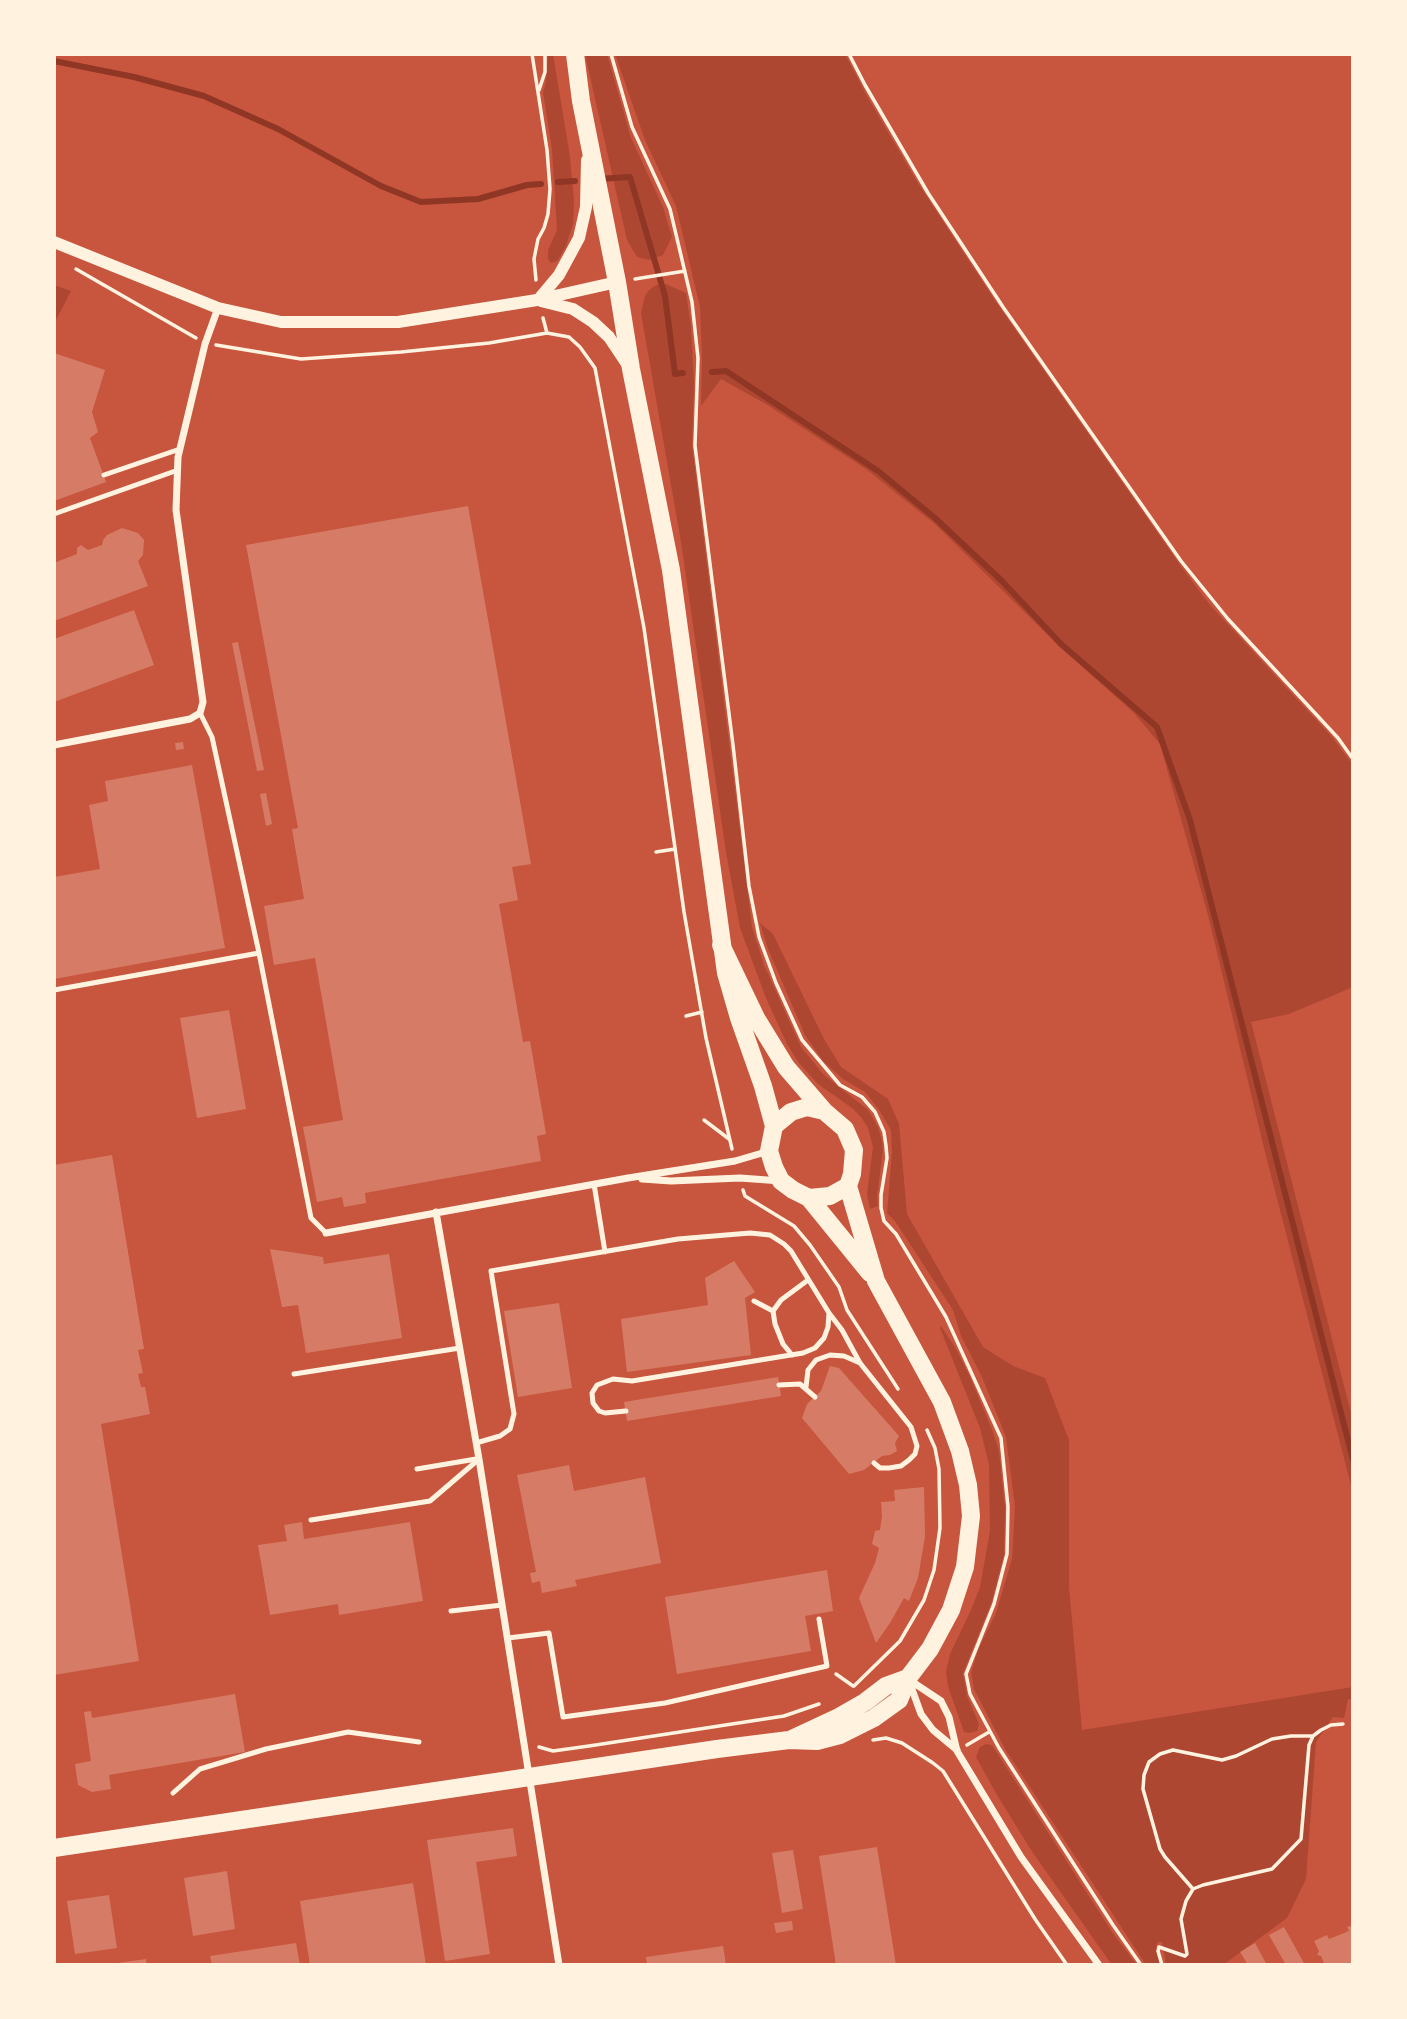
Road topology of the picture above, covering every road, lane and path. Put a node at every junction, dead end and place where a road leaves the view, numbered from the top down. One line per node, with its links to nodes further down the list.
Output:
1 (532, 54): 7 (path)
2 (545, 54): 7 (path)
3 (564, 54): 8 (main road)
4 (575, 54): 8 (main road)
5 (611, 54): 11 (path)
6 (849, 54): 23 (path)
7 (538, 93): 13 (path)
8 (580, 101): 9 (main road)
9 (588, 134): 12 (main road); 13 (street)
10 (54, 242): 14 (street)
11 (685, 271): 12 (path); 43 (path)
12 (617, 282): 13 (street); 16 (main road)
13 (537, 300): 14 (street); 16 (street)
14 (218, 309): 17 (street)
15 (547, 333): 24 (path)
16 (631, 369): 26 (main road)
17 (180, 449): 18 (street); 19 (lane)
18 (178, 470): 20 (lane); 21 (street)
19 (104, 475)
20 (54, 514)
21 (200, 713): 22 (street); 27 (lane)
22 (54, 745)
23 (1353, 759)
24 (675, 849): 25 (path); 29 (path)
25 (656, 852)
26 (721, 945): 31 (main road); 33 (main road)
27 (259, 953): 28 (lane); 45 (lane)
28 (54, 990)
29 (702, 1012): 30 (path); 34 (path)
30 (685, 1016)
31 (824, 1111): 33 (main road); 41 (main road)
32 (704, 1120): 34 (path)
33 (774, 1126): 35 (main road)
34 (731, 1140): 36 (path)
35 (769, 1151): 36 (street); 39 (main road)
36 (735, 1161): 37 (street)
37 (628, 1178): 38 (street); 40 (street)
38 (740, 1178): 39 (street); 46 (path)
39 (781, 1181): 42 (main road)
40 (594, 1184): 44 (street); 47 (lane)
41 (848, 1186): 42 (main road); 49 (main road)
42 (809, 1198): 49 (main road)
43 (881, 1208)
44 (436, 1212): 45 (street); 53 (street)
45 (326, 1233)
46 (810, 1245)
47 (605, 1252): 48 (lane); 61 (lane)
48 (808, 1280): 51 (lane); 52 (lane)
49 (876, 1280): 71 (main road)
50 (754, 1301): 51 (lane)
51 (774, 1311): 54 (lane)
52 (829, 1313): 54 (lane); 55 (lane)
53 (460, 1348): 56 (lane); 61 (street)
54 (792, 1355): 60 (lane)
55 (860, 1363): 58 (lane); 63 (lane)
56 (293, 1374)
57 (779, 1385): 58 (lane)
58 (806, 1387): 59 (lane)
59 (815, 1397)
60 (626, 1411)
61 (476, 1443): 62 (street)
62 (479, 1459): 64 (lane); 65 (lane); 66 (street)
63 (874, 1463)
64 (417, 1469)
65 (311, 1520)
66 (502, 1605): 67 (lane); 69 (street)
67 (451, 1611)
68 (819, 1619): 70 (lane)
69 (508, 1638): 70 (lane); 78 (street)
70 (827, 1666): 72 (path)
71 (908, 1678): 77 (street); 77 (street); 78 (main road)
72 (853, 1686)
73 (1343, 1724): 74 (path)
74 (1313, 1736): 81 (path); 81 (path)
75 (886, 1738): 83 (path)
76 (419, 1742): 79 (lane)
77 (957, 1751): 84 (street); 85 (path)
78 (530, 1778): 80 (main road); 82 (street)
79 (173, 1793)
80 (54, 1848)
81 (1193, 1889): 86 (path)
82 (559, 1965)
83 (1068, 1965)
84 (1099, 1965)
85 (1141, 1965)
86 (1162, 1965)

